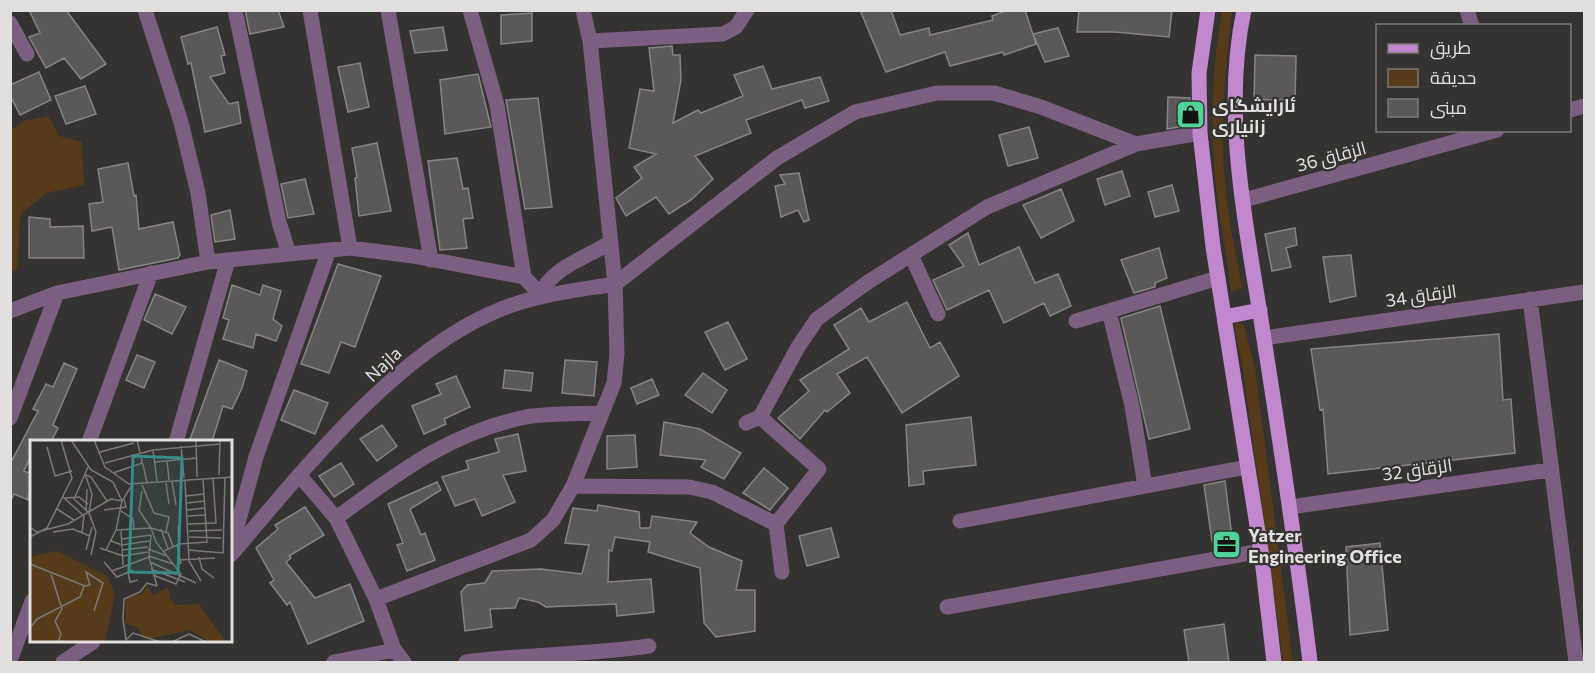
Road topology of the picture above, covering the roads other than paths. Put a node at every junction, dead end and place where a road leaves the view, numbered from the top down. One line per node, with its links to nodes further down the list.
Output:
1 (145, 10): 24 (street)
2 (235, 10): 20 (street)
3 (310, 10): 18 (street)
4 (388, 10): 23 (street)
5 (470, 10): 26 (street)
6 (583, 10): 11 (street)
7 (747, 10): 11 (street)
8 (1208, 10): 14 (main road)
9 (1244, 10): 16 (main road)
10 (10, 23): 12 (street)
11 (590, 41): 17 (street)
12 (27, 54)
13 (1490, 132): 16 (street, الزقاق 36)
14 (1200, 133): 15 (street); 27 (main road)
15 (1136, 144): 21 (street); 28 (street)
16 (1244, 200): 33 (main road)
17 (609, 243): 28 (street); 31 (street)
18 (350, 248): 19 (street); 23 (street)
19 (329, 250): 20 (street); 53 (street)
20 (289, 254): 22 (street)
21 (911, 255): 36 (street); 52 (street)
22 (228, 260): 24 (street); 43 (street)
23 (431, 260): 26 (street)
24 (208, 262): 25 (street)
25 (151, 273): 30 (street); 42 (street)
26 (524, 277): 31 (street)
27 (1218, 278): 35 (street); 37 (main road)
28 (615, 284): 31 (street, Najla); 40 (street)
29 (1584, 292): 32 (street, الزقاق 34)
30 (57, 293): 34 (street); 41 (street)
31 (542, 295): 46 (street, Najla)
32 (1530, 299): 39 (street, الزقاق 34); 45 (street)
33 (1260, 310): 37 (main road); 39 (main road)
34 (10, 311)
35 (1108, 311): 38 (street); 48 (street)
36 (938, 314)
37 (1224, 317): 44 (main road)
38 (1076, 321)
39 (1264, 338): 49 (main road)
40 (601, 413): 47 (street); 50 (street)
41 (10, 418)
42 (90, 440)
43 (177, 440)
44 (1248, 467): 48 (street); 54 (main road)
45 (1550, 470): 49 (street, الزقاق 32); 69 (street)
46 (300, 476): 50 (street); 55 (street, Najla)
47 (573, 486): 52 (street); 57 (street)
48 (1145, 486): 51 (street)
49 (1290, 507): 68 (main road)
50 (336, 518): 57 (street)
51 (960, 521)
52 (776, 524): 56 (street)
53 (232, 545)
54 (1261, 551): 59 (street); 67 (main road)
55 (232, 554)
56 (782, 572)
57 (376, 599): 62 (street)
58 (30, 606): 63 (street)
59 (947, 607)
60 (92, 643): 64 (street)
61 (649, 646): 66 (street)
62 (399, 656): 65 (street)
63 (10, 661)
64 (63, 663)
65 (334, 663)
66 (466, 663)
67 (1274, 663)
68 (1310, 663)
69 (1576, 663)

